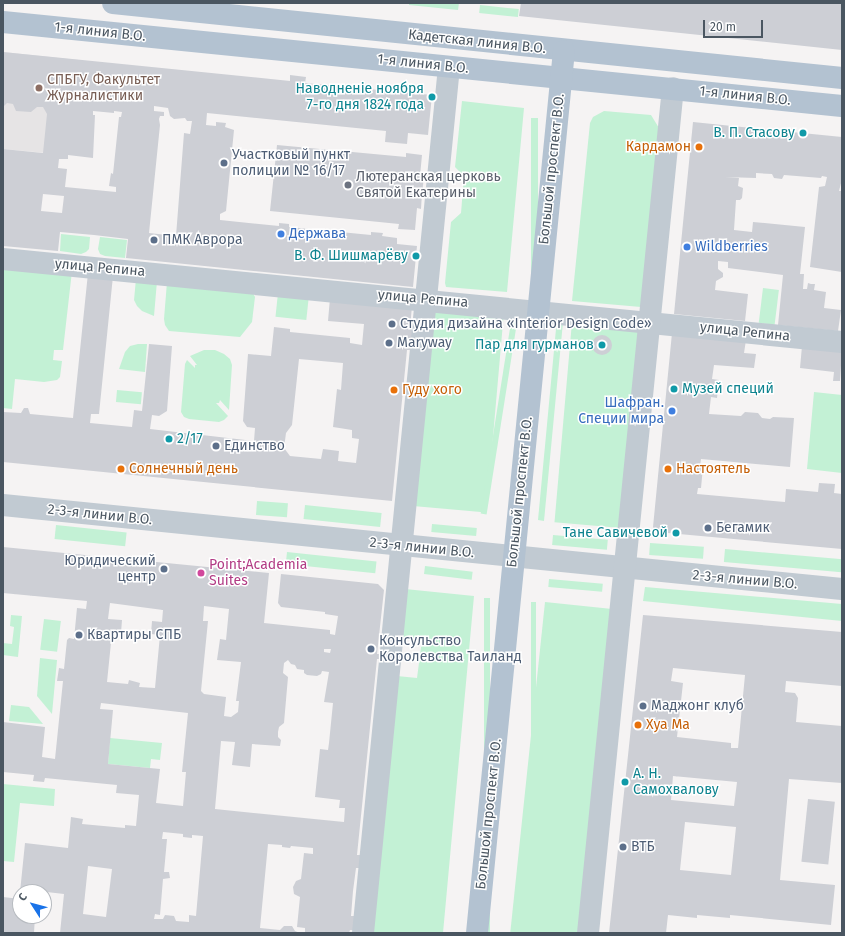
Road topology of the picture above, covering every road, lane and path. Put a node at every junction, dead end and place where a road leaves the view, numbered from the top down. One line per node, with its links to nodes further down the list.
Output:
1 (113, 3): 3 (main road, Кадетская линия В.О.)
2 (3, 22): 4 (main road, 1-я линия В.О.)
3 (564, 50): 5 (main road, Большой проспект В.О.); 6 (main road, Кадетская линия В.О.)
4 (449, 67): 5 (main road, 1-я линия В.О.); 10 (street)
5 (561, 77): 7 (main road, 1-я линия В.О.); 11 (main road, Большой проспект В.О.)
6 (842, 78)
7 (673, 88): 8 (main road, 1-я линия В.О.); 12 (street)
8 (842, 106)
9 (3, 259): 10 (street, улица Репина)
10 (426, 300): 11 (street, улица Репина); 15 (street)
11 (538, 311): 12 (street, улица Репина); 16 (main road, Большой проспект В.О.)
12 (649, 322): 13 (street, улица Репина); 17 (street)
13 (842, 342)
14 (3, 505): 15 (street, 2-3-я линии В.О.)
15 (401, 546): 16 (street, 2-3-я линии В.О.); 19 (street)
16 (514, 557): 17 (street, 2-3-я линии В.О.); 20 (main road, Большой проспект В.О.)
17 (624, 568): 18 (street, 2-3-я линии В.О.); 21 (street)
18 (842, 589)
19 (363, 933)
20 (477, 933)
21 (588, 933)

